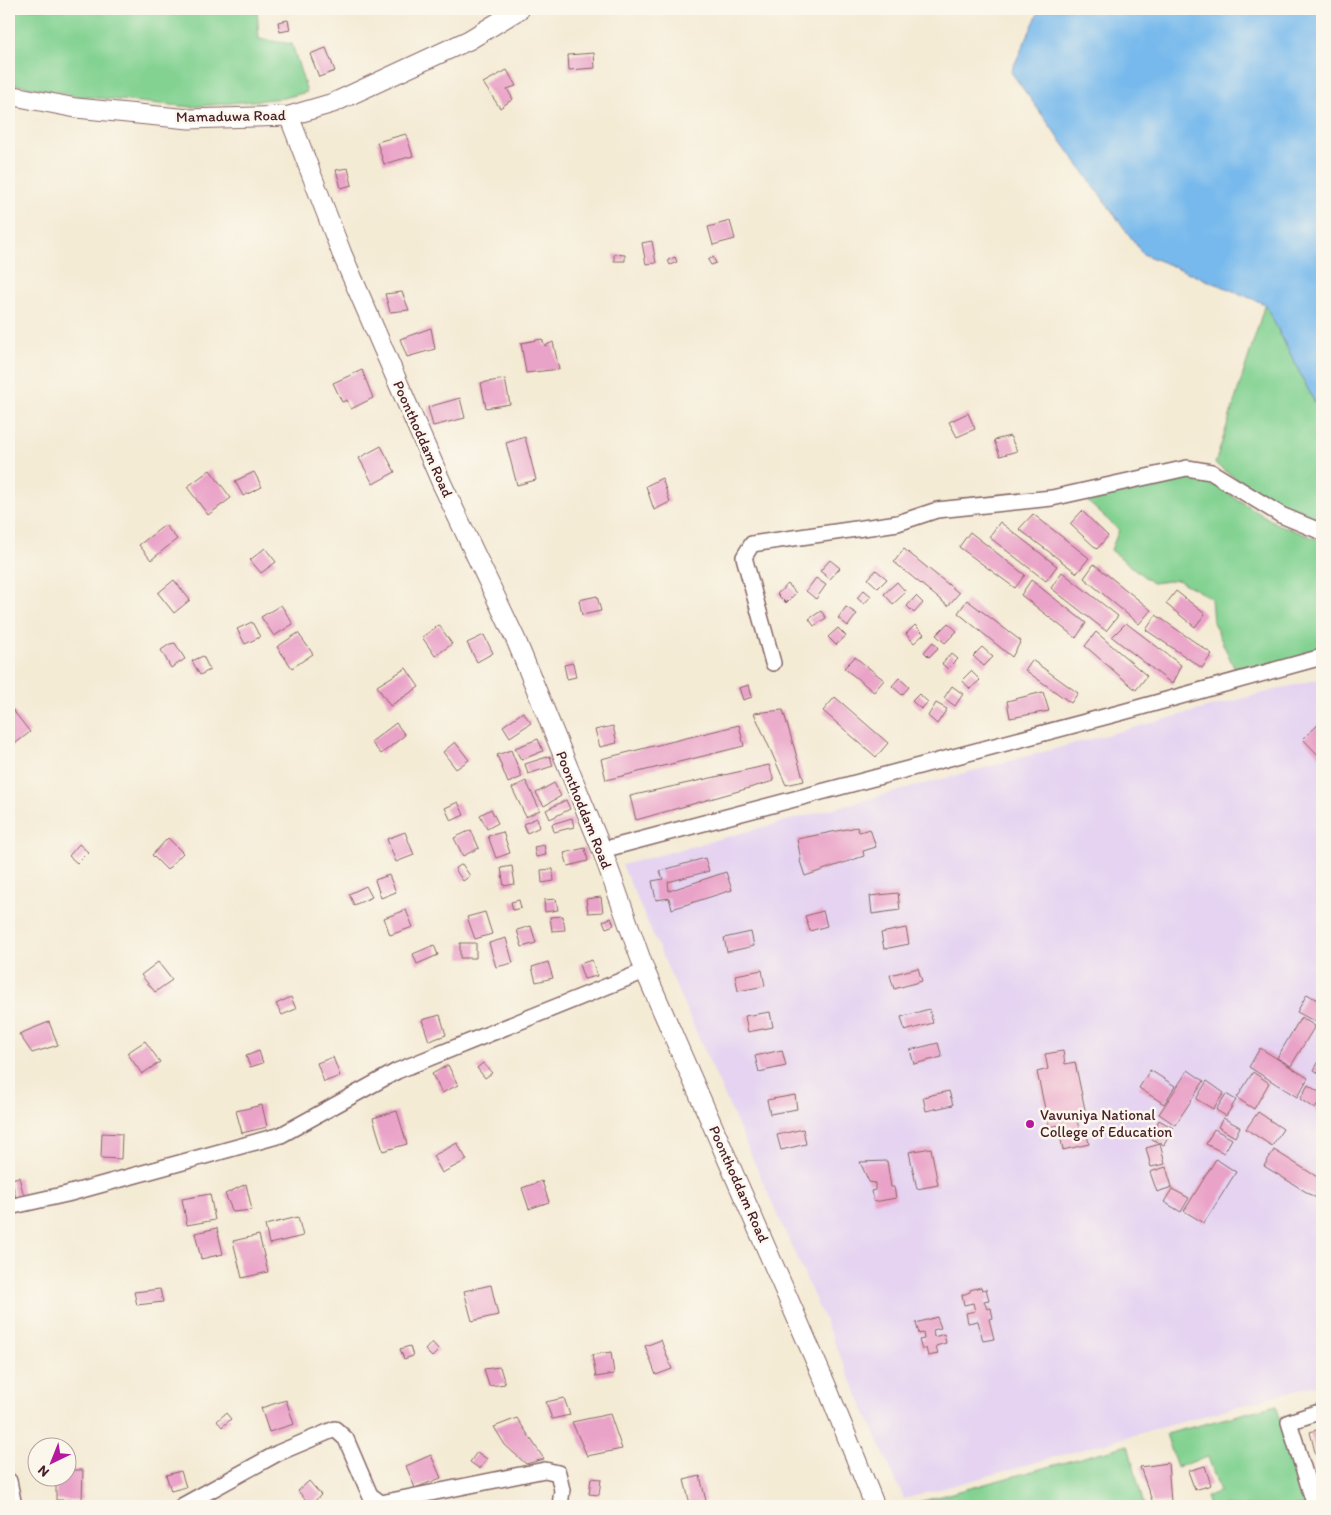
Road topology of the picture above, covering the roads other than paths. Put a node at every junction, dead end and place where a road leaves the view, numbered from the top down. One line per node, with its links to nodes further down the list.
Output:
1 (520, 9): 3 (street, Mamaduwa Road)
2 (9, 95): 3 (street, Mamaduwa Road)
3 (289, 116): 7 (street, Poonthoddam Road)
4 (1322, 532): 6 (street)
5 (1322, 658): 7 (street)
6 (773, 663)
7 (602, 850): 8 (street, Poonthoddam Road)
8 (645, 971): 9 (street); 15 (street, Poonthoddam Road)
9 (9, 1207)
10 (1322, 1411): 16 (street)
11 (9, 1481): 12 (street)
12 (14, 1506)
13 (182, 1506): 14 (street)
14 (560, 1506)
15 (875, 1506)
16 (1315, 1506)

